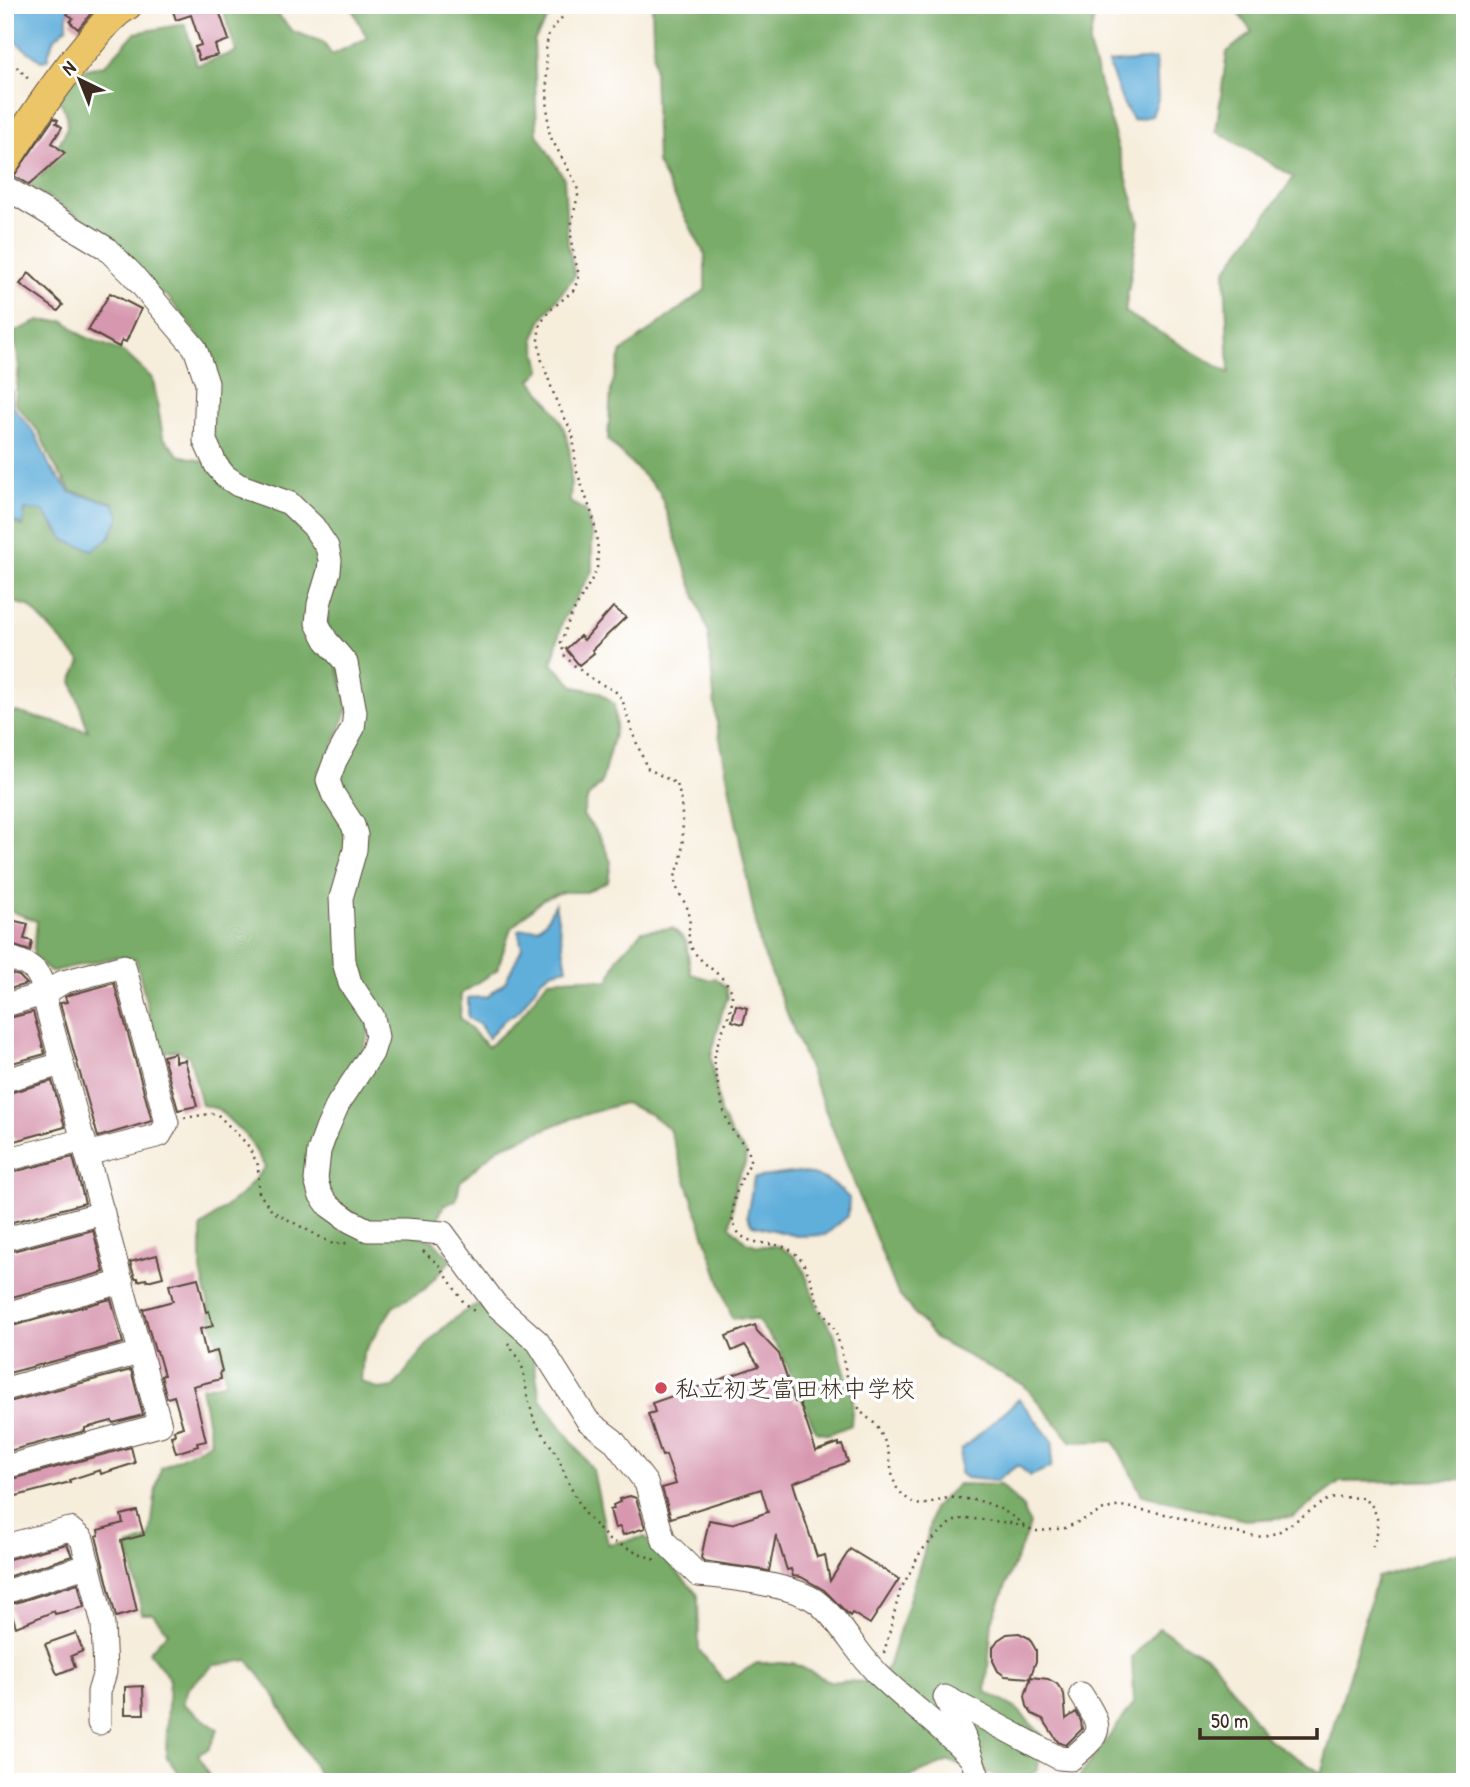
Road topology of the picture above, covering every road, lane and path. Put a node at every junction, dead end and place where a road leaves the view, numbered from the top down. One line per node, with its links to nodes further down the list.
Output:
1 (127, 5): 4 (main road)
2 (568, 5): 26 (path)
3 (5, 59): 4 (path)
4 (46, 98): 5 (main road)
5 (5, 161)
6 (5, 187): 32 (street)
7 (5, 957): 8 (street)
8 (44, 994): 9 (street); 10 (street); 12 (street)
9 (5, 1004)
10 (62, 1064): 11 (street); 13 (street)
11 (5, 1080)
12 (167, 1122): 13 (street); 17 (path)
13 (85, 1147): 14 (street); 15 (street)
14 (5, 1160)
15 (103, 1213): 16 (street); 19 (street)
16 (5, 1239)
17 (356, 1242)
18 (422, 1251): 21 (path)
19 (121, 1282): 20 (street); 23 (street)
20 (5, 1314)
21 (479, 1315)
22 (504, 1338): 29 (path)
23 (140, 1353): 24 (street); 25 (street)
24 (5, 1390)
25 (5, 1467)
26 (1025, 1526): 28 (path); 32 (path)
27 (5, 1546): 30 (street)
28 (1372, 1548)
29 (664, 1565)
30 (89, 1566): 31 (street); 34 (street)
31 (5, 1592)
32 (878, 1674): 35 (street)
33 (1082, 1694): 35 (street)
34 (99, 1723)
35 (970, 1758): 36 (street)
36 (980, 1782)

